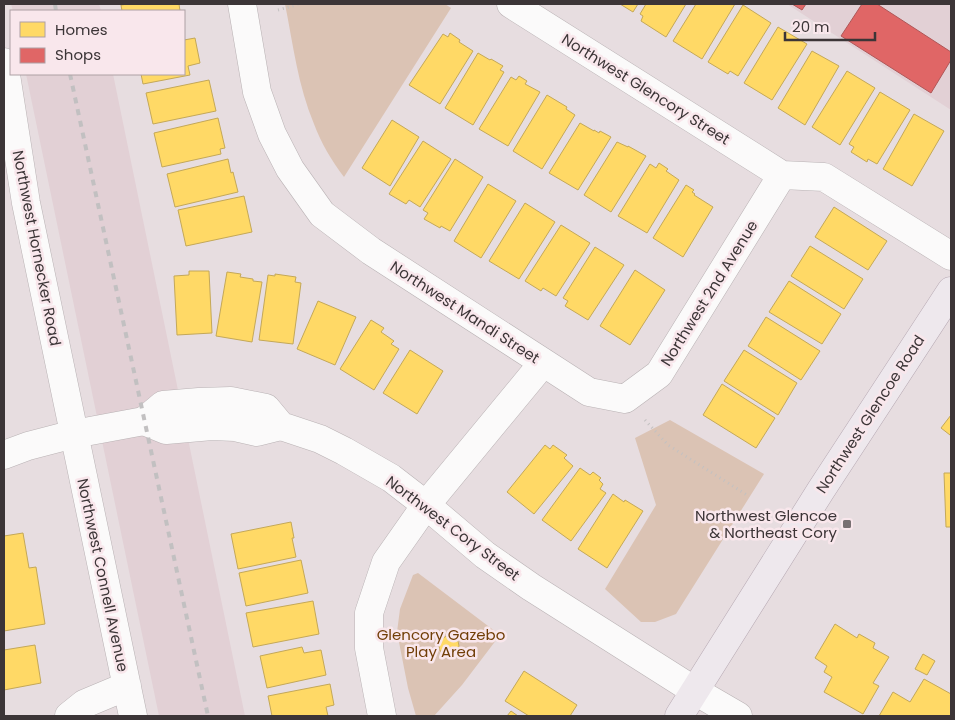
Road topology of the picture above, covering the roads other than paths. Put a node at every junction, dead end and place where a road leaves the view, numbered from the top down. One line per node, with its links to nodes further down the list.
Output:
1 (242, 4): 8 (street, Northwest Mandi Street)
2 (511, 4): 4 (street, Northwest Glencory Street)
3 (4, 62): 5 (street, Northwest Hornecker Road)
4 (782, 175): 6 (street); 9 (street, Northwest 2nd Avenue)
5 (14, 188): 10 (street, Northwest Hornecker Road)
6 (951, 256)
7 (951, 290): 14 (main road, Northwest Glencoe Road)
8 (543, 363): 9 (street, Northwest Mandi Street); 12 (street)
9 (634, 408)
10 (74, 434): 11 (street, Northwest Cory Street); 12 (street, Northwest Cory Street); 13 (street, Northwest Connell Avenue)
11 (4, 455)
12 (426, 505): 14 (street, Northwest Cory Street); 17 (street)
13 (127, 686): 15 (street); 16 (street, Northwest Connell Avenue)
14 (695, 691): 18 (main road, Northwest Glencoe Road); 19 (street, Northwest Cory Street)
15 (68, 716)
16 (133, 716)
17 (382, 716)
18 (679, 716)
19 (738, 716)

